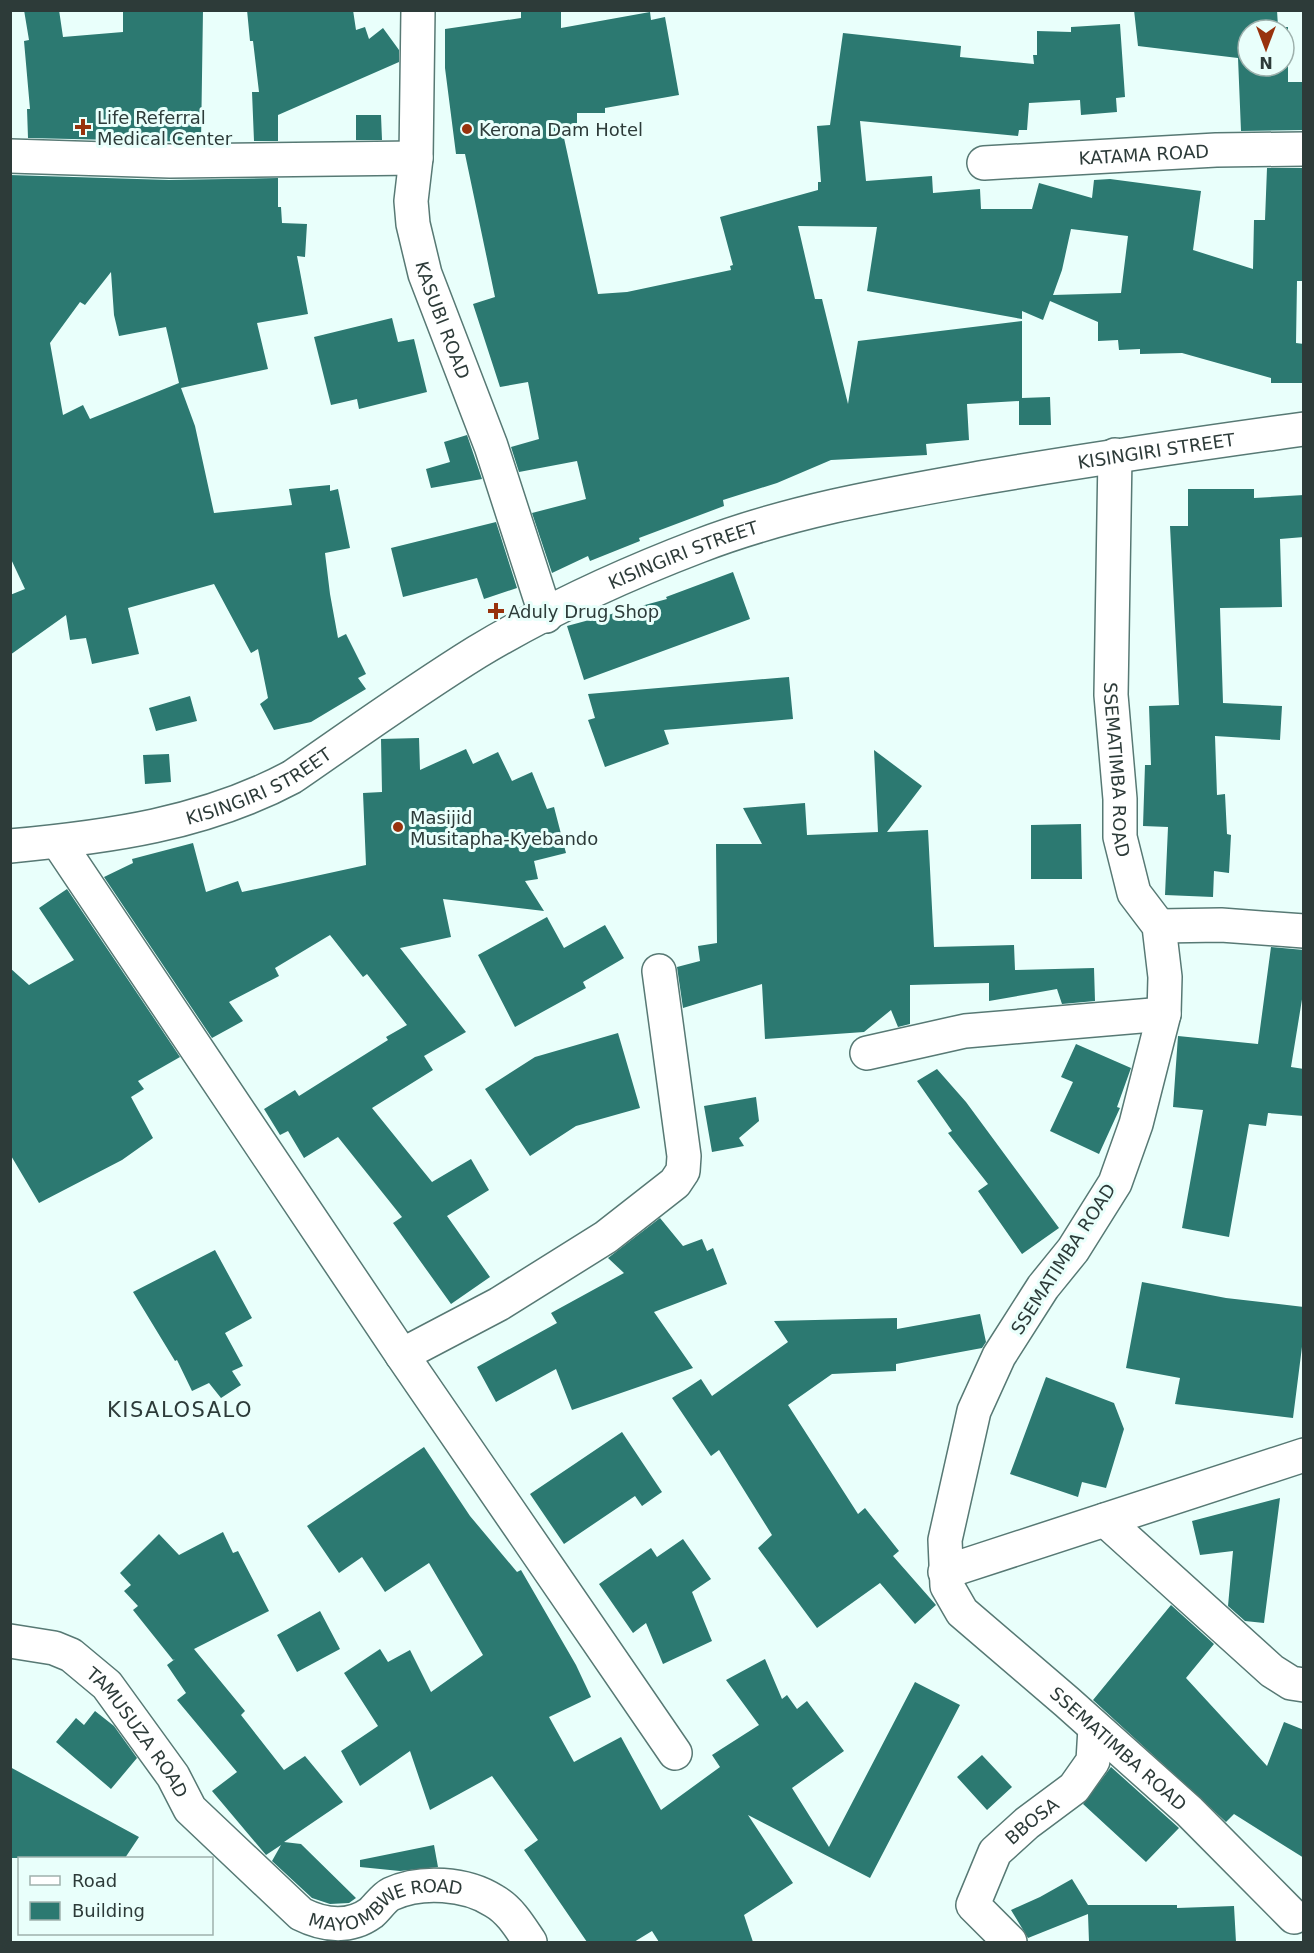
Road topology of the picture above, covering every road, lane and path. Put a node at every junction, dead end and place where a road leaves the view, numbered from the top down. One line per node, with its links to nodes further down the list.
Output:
1 (418, 10): 4 (street, KASUBI ROAD)
2 (1304, 149): 5 (street, KATAMA ROAD)
3 (10, 156): 4 (street)
4 (416, 158): 8 (street, KASUBI ROAD)
5 (984, 163)
6 (1304, 429): 7 (street, KISINGIRI STREET)
7 (1115, 455): 8 (street, KISINGIRI STREET); 11 (street, SSEMATIMBA ROAD)
8 (546, 616): 9 (street, KISINGIRI STREET)
9 (58, 842): 10 (street, KISINGIRI STREET); 16 (street)
10 (10, 846)
11 (1159, 926): 12 (street); 14 (street, SSEMATIMBA ROAD)
12 (1304, 931)
13 (659, 971): 16 (street)
14 (1164, 1014): 15 (street); 19 (street, SSEMATIMBA ROAD)
15 (867, 1053)
16 (402, 1355): 23 (street)
17 (1304, 1455): 18 (street)
18 (1105, 1520): 19 (street); 21 (street)
19 (945, 1572): 22 (street, SSEMATIMBA ROAD)
20 (10, 1641): 24 (street, TAMUSUZA ROAD)
21 (1304, 1685)
22 (1095, 1728): 25 (street, SSEMATIMBA ROAD); 27 (street, BBOSA)
23 (675, 1753)
24 (242, 1860): 26 (street, MAYOMBWE ROAD)
25 (1294, 1917)
26 (530, 1942)
27 (1010, 1942)

